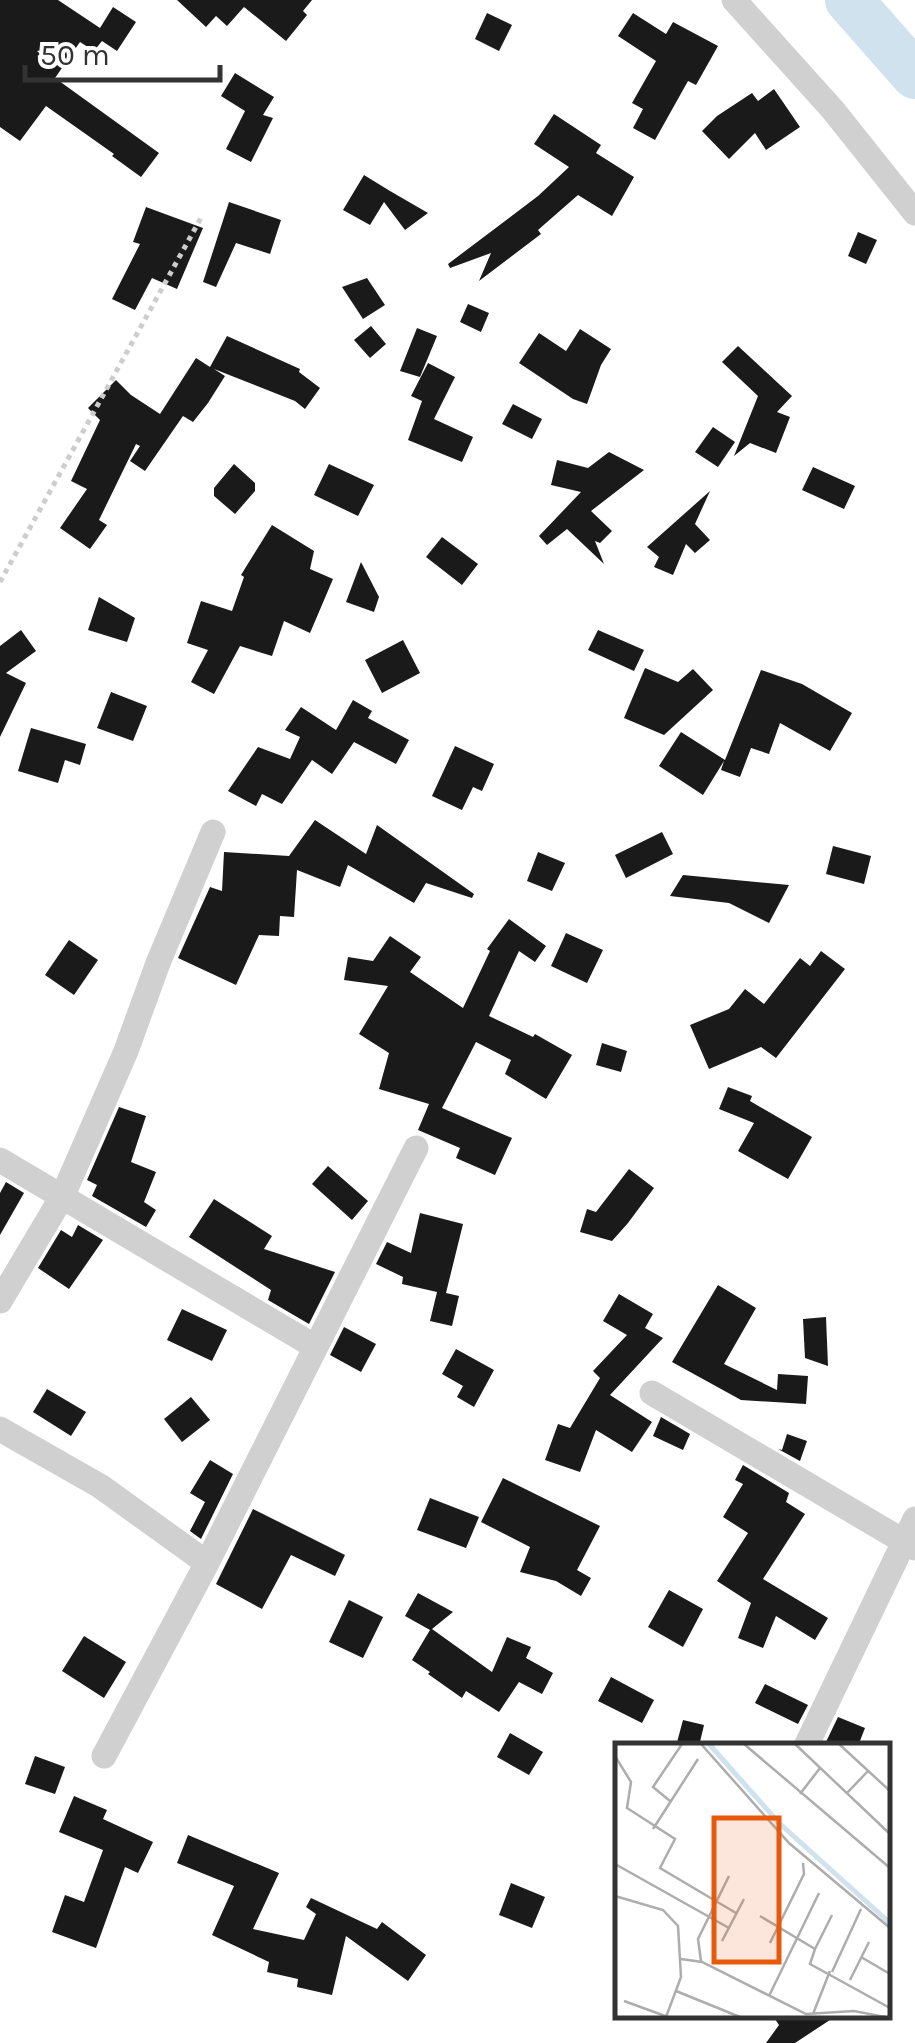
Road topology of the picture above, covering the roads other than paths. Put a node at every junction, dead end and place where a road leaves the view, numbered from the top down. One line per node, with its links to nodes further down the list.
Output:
1 (734, 0): 2 (street)
2 (915, 213)
3 (213, 832): 6 (street)
4 (416, 1148): 8 (street)
5 (0, 1160): 6 (street)
6 (64, 1195): 7 (street); 8 (street)
7 (0, 1301)
8 (314, 1346): 12 (street)
9 (652, 1394): 11 (street)
10 (0, 1429): 12 (street)
11 (911, 1536): 13 (street)
12 (207, 1563): 14 (street)
13 (808, 1743)
14 (104, 1756)

